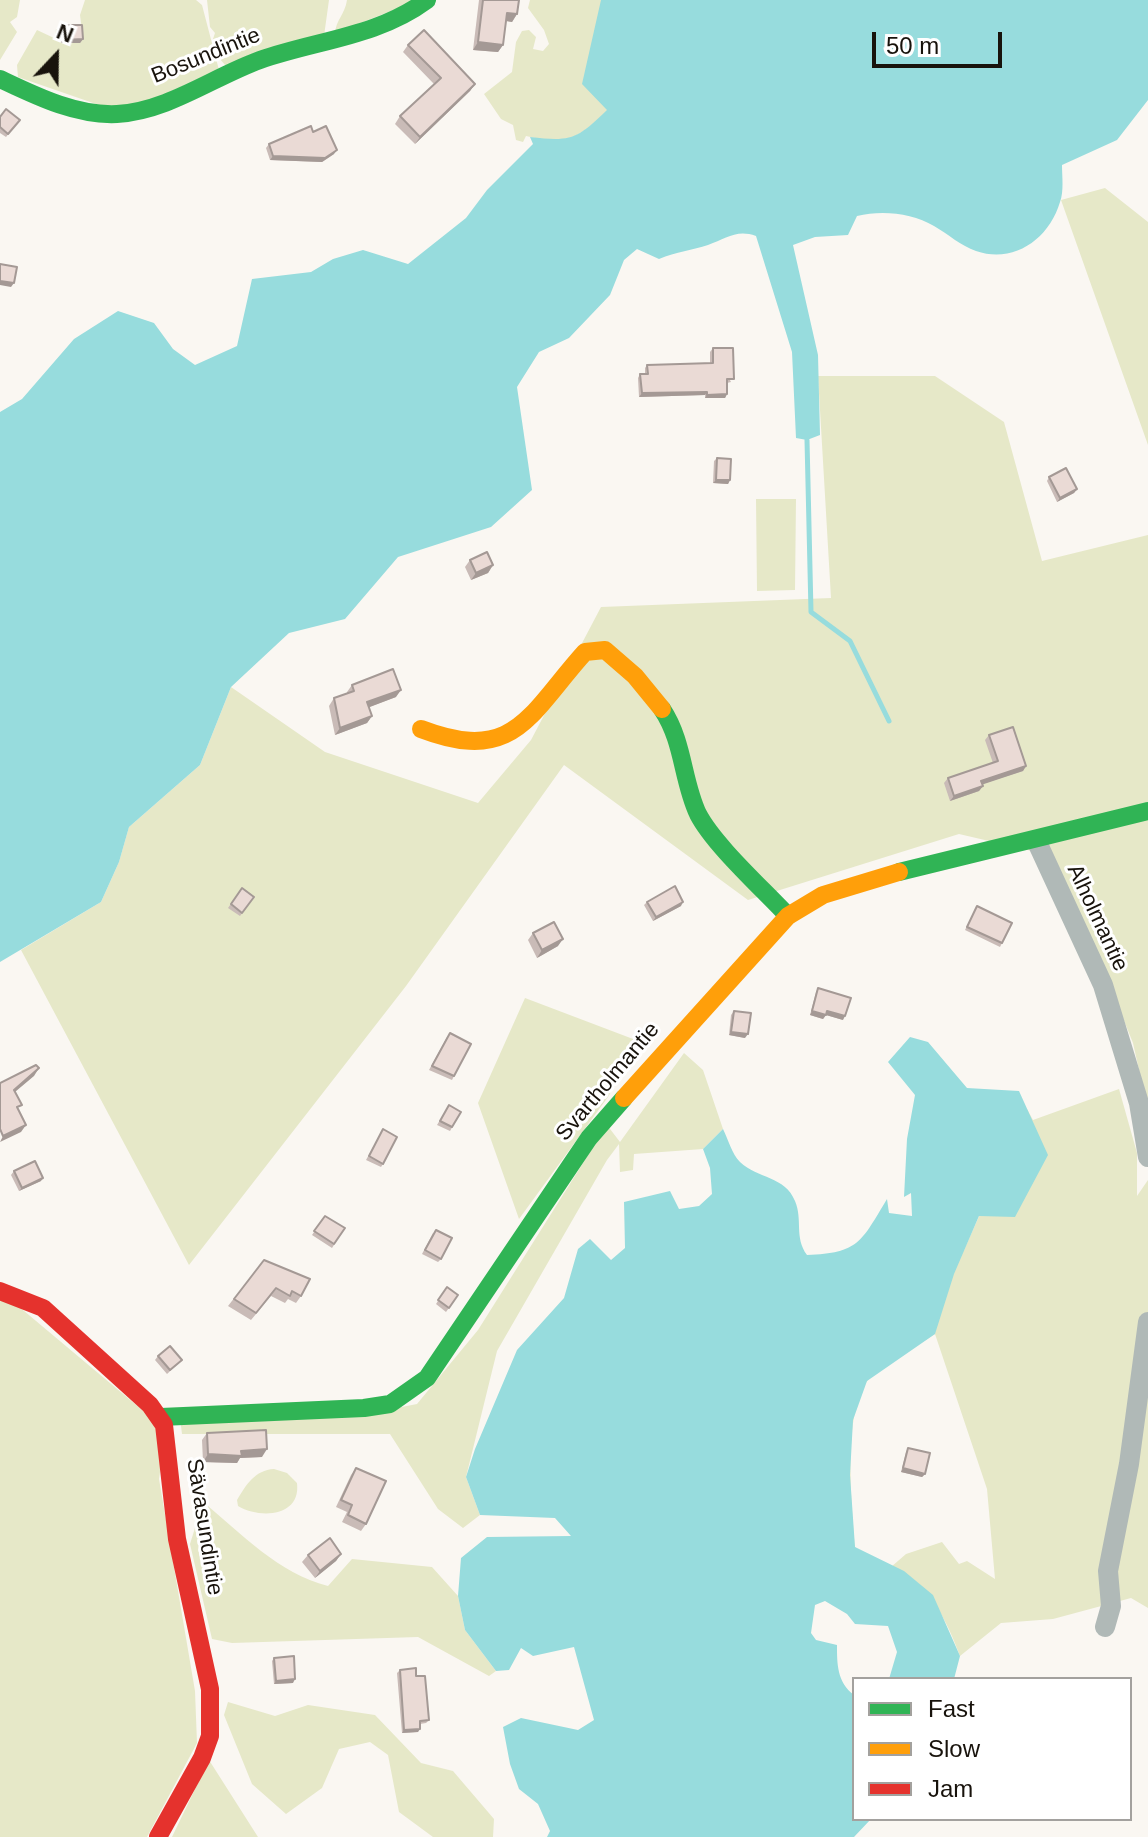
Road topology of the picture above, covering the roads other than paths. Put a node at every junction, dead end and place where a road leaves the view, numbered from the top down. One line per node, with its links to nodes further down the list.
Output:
1 (427, 0): 2 (street, Bosundintie)
2 (0, 79)
3 (421, 729): 6 (street)
4 (1148, 811): 5 (street, Svartholmantie)
5 (1036, 840): 6 (street, Svartholmantie); 7 (street, Alholmantie)
6 (788, 916): 10 (street, Svartholmantie)
7 (1148, 1157)
8 (0, 1291): 10 (street)
9 (1148, 1322): 11 (street)
10 (161, 1417): 12 (street, Sävasundintie)
11 (1105, 1627)
12 (158, 1837)

